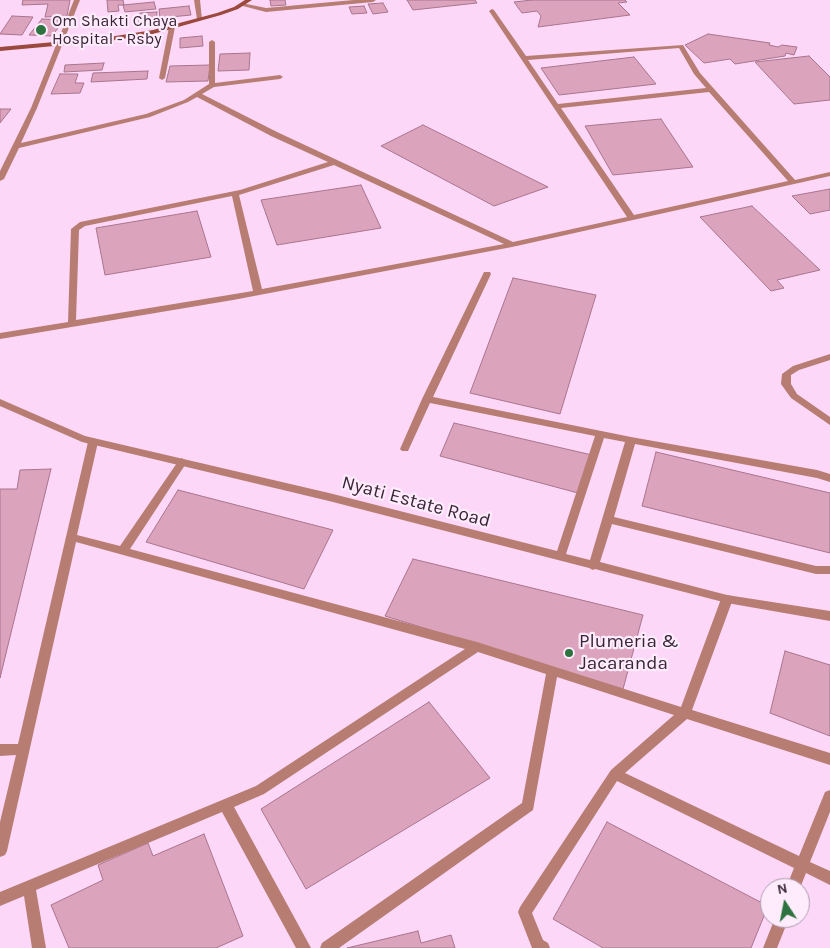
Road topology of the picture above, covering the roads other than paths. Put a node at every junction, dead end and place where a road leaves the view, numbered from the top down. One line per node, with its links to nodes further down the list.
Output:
1 (77, 0): 10 (street)
2 (197, 0): 7 (street)
3 (249, 0): 5 (main road)
4 (373, 0): 5 (street)
5 (242, 5): 7 (main road)
6 (492, 11): 12 (street)
7 (200, 19): 8 (main road)
8 (172, 27): 10 (main road); 14 (street)
9 (212, 42): 15 (street)
10 (60, 44): 11 (main road); 19 (street)
11 (0, 49)
12 (524, 58): 16 (street); 18 (street)
13 (280, 77): 15 (street)
14 (162, 78)
15 (212, 85): 17 (street)
16 (711, 90): 18 (street); 23 (street)
17 (197, 94): 19 (street); 20 (street)
18 (556, 106): 25 (street)
19 (16, 146): 22 (street)
20 (335, 162): 24 (street); 26 (street)
21 (830, 174): 23 (street)
22 (0, 179)
23 (794, 183): 25 (street)
24 (235, 194): 28 (street); 29 (street)
25 (631, 217): 26 (street)
26 (512, 245): 28 (street)
27 (487, 274): 32 (street)
28 (258, 292): 29 (street)
29 (72, 324): 30 (street)
30 (0, 336)
31 (830, 357): 34 (street)
32 (427, 399): 35 (street); 38 (street)
33 (0, 402): 37 (street, Nyati Estate Road)
34 (830, 422)
35 (600, 434): 36 (street); 44 (street)
36 (631, 440): 40 (street); 41 (street)
37 (93, 442): 39 (street, Nyati Estate Road); 42 (street)
38 (405, 449)
39 (182, 462): 43 (street); 44 (street, Nyati Estate Road)
40 (830, 478)
41 (608, 519): 45 (street); 46 (street)
42 (72, 537): 43 (street); 52 (street)
43 (123, 551): 49 (street)
44 (560, 557): 45 (street, Nyati Estate Road)
45 (593, 566): 47 (street, Nyati Estate Road)
46 (830, 570)
47 (727, 599): 48 (street, Nyati Estate Road); 51 (street)
48 (830, 616)
49 (477, 647): 50 (street); 57 (street)
50 (552, 671): 51 (street); 67 (street)
51 (685, 713): 54 (street); 55 (street)
52 (24, 749): 53 (street); 58 (street)
53 (0, 750)
54 (830, 759)
55 (615, 774): 59 (street); 68 (street)
56 (830, 796): 59 (street)
57 (225, 804): 62 (street); 66 (street)
58 (0, 851)
59 (802, 864): 60 (street); 61 (street)
60 (797, 878)
61 (830, 878)
62 (30, 887): 63 (street); 65 (street)
63 (0, 899)
64 (778, 928): 69 (street)
65 (39, 948)
66 (304, 948)
67 (327, 948)
68 (543, 948)
69 (770, 948)

